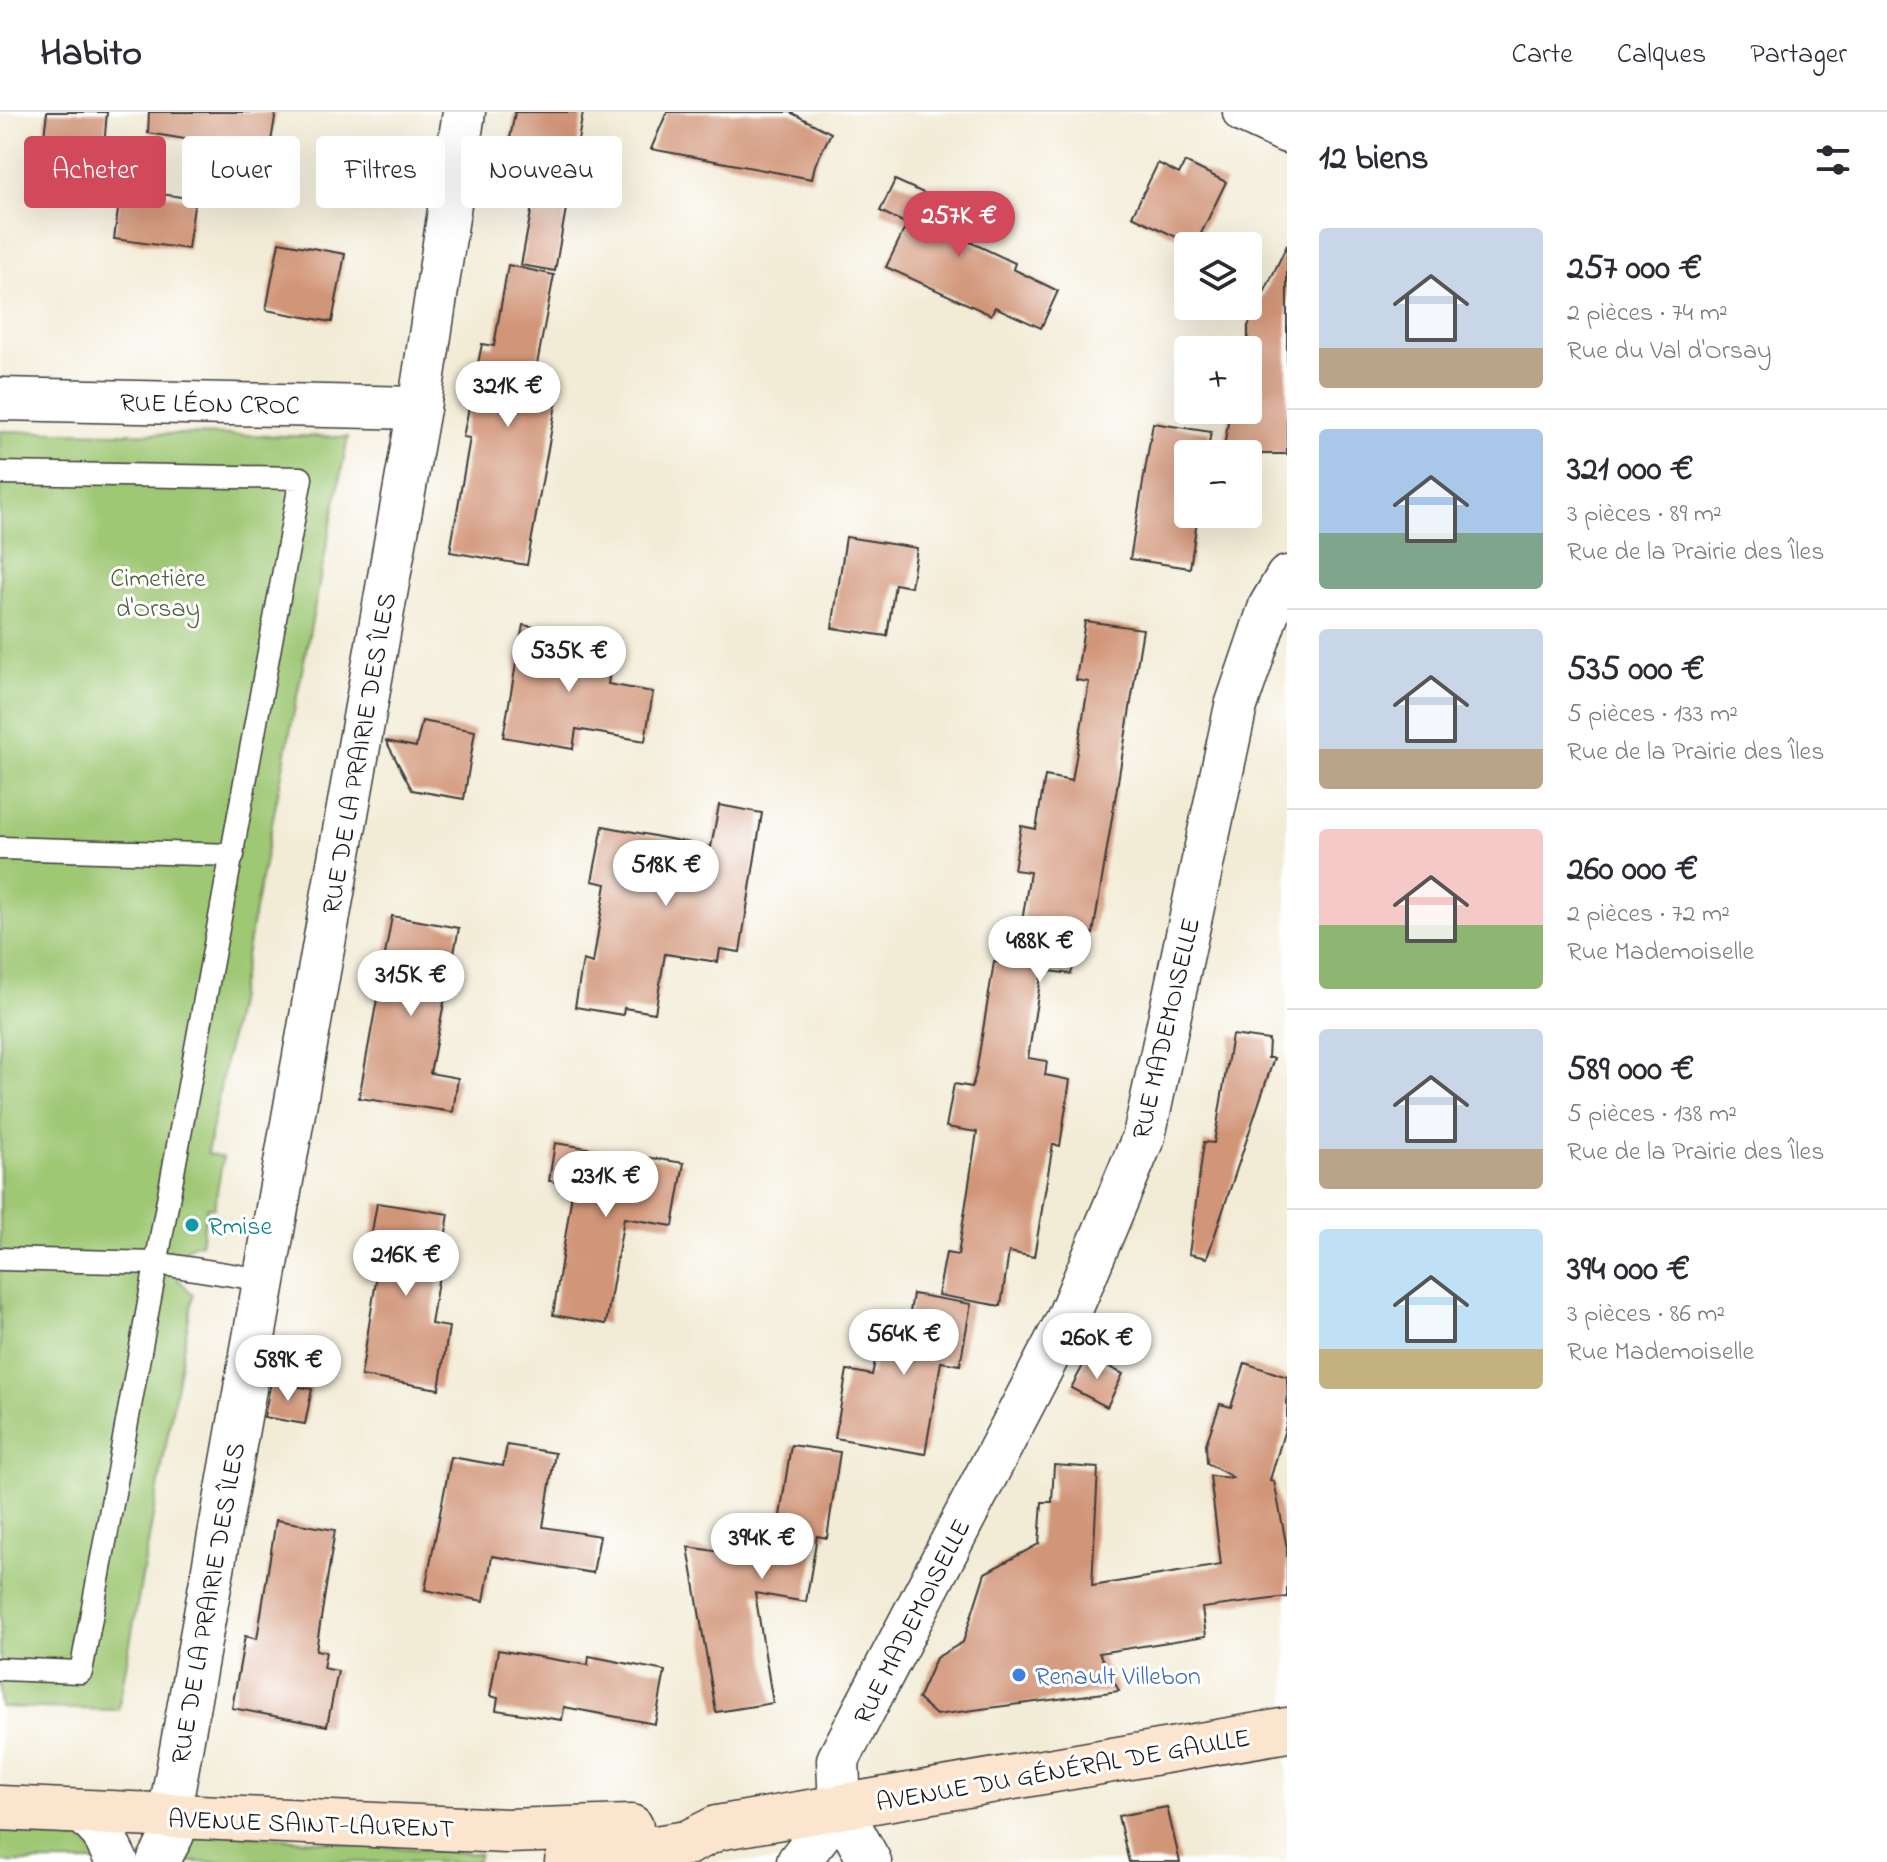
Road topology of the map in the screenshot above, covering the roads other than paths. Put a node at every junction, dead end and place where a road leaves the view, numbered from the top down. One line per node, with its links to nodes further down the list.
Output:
1 (464, 112): 5 (street, RUE DE LA PRAIRIE DES ÎLES)
2 (1244, 112): 3 (street)
3 (1287, 132)
4 (0, 399): 5 (street, RUE LÉON CROC)
5 (419, 408): 12 (street, RUE DE LA PRAIRIE DES ÎLES)
6 (0, 473): 9 (lane)
7 (1287, 577): 16 (street, RUE MADEMOISELLE)
8 (0, 848): 9 (lane)
9 (233, 855): 11 (lane)
10 (0, 1259): 11 (lane)
11 (156, 1263): 12 (lane); 13 (lane)
12 (264, 1280): 18 (street, RUE DE LA PRAIRIE DES ÎLES)
13 (0, 1669)
14 (1287, 1730): 16 (main road, AVENUE DU GÉNÉRAL DE GAULLE)
15 (0, 1808): 17 (main road, AVENUE SAINT-LAURENT)
16 (840, 1808): 19 (main road, AVENUE DU GÉNÉRAL DE GAULLE); 23 (street); 24 (street)
17 (85, 1814): 18 (main road, AVENUE SAINT-LAURENT); 20 (street)
18 (172, 1818): 19 (main road, AVENUE SAINT-LAURENT); 21 (street, RUE DE LA PRAIRIE DES ÎLES)
19 (717, 1828): 22 (main road)
20 (117, 1862)
21 (158, 1862)
22 (567, 1862)
23 (798, 1862)
24 (870, 1862)

